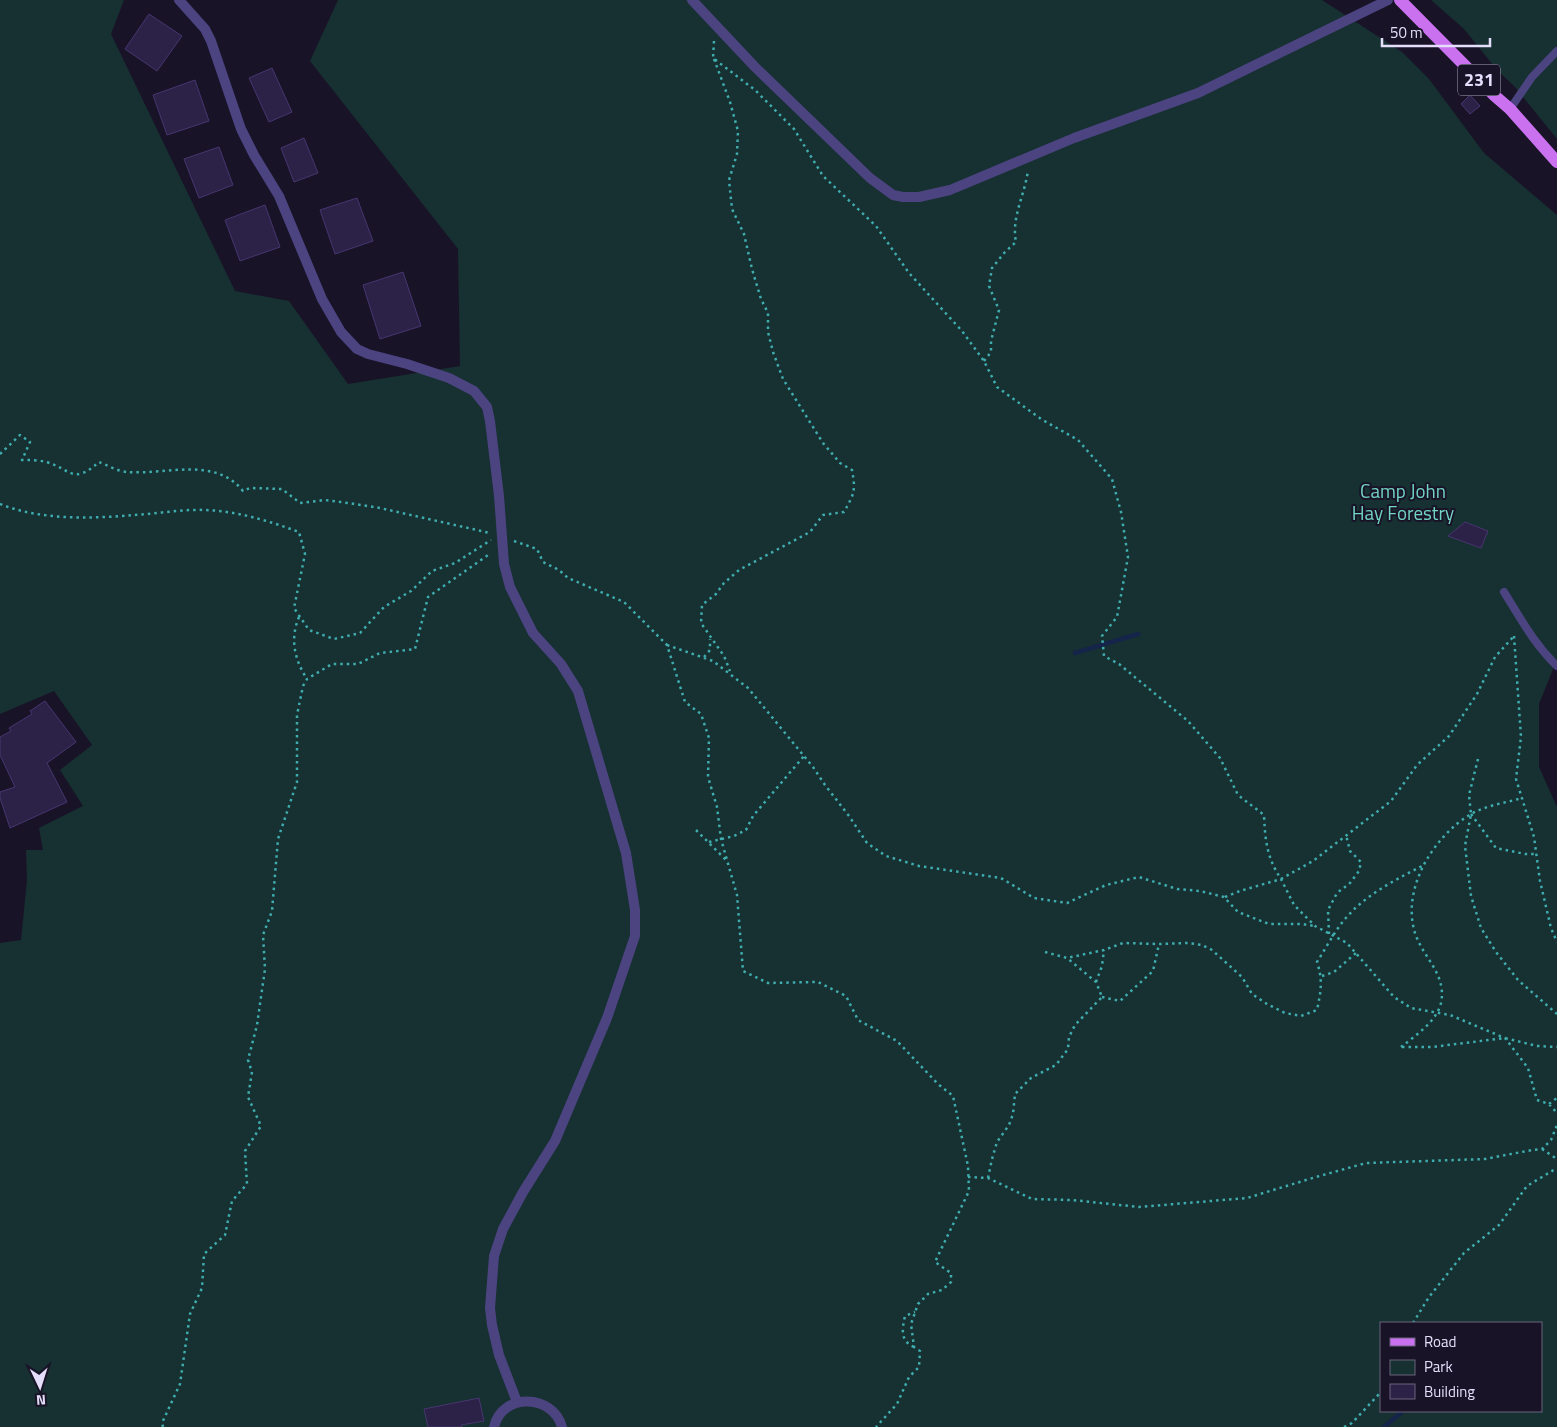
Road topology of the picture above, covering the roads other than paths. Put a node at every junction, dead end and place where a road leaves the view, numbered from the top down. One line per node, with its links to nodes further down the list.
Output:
1 (178, 0): 10 (street)
2 (692, 0): 3 (street)
3 (1388, 0)
4 (1400, 0): 6 (main road, 231)
5 (1557, 52): 6 (lane)
6 (1510, 109): 7 (main road, 231)
7 (1557, 162)
8 (1504, 592): 9 (lane)
9 (1557, 666)
10 (517, 1402): 11 (street); 12 (street)
11 (494, 1427)
12 (562, 1427)

